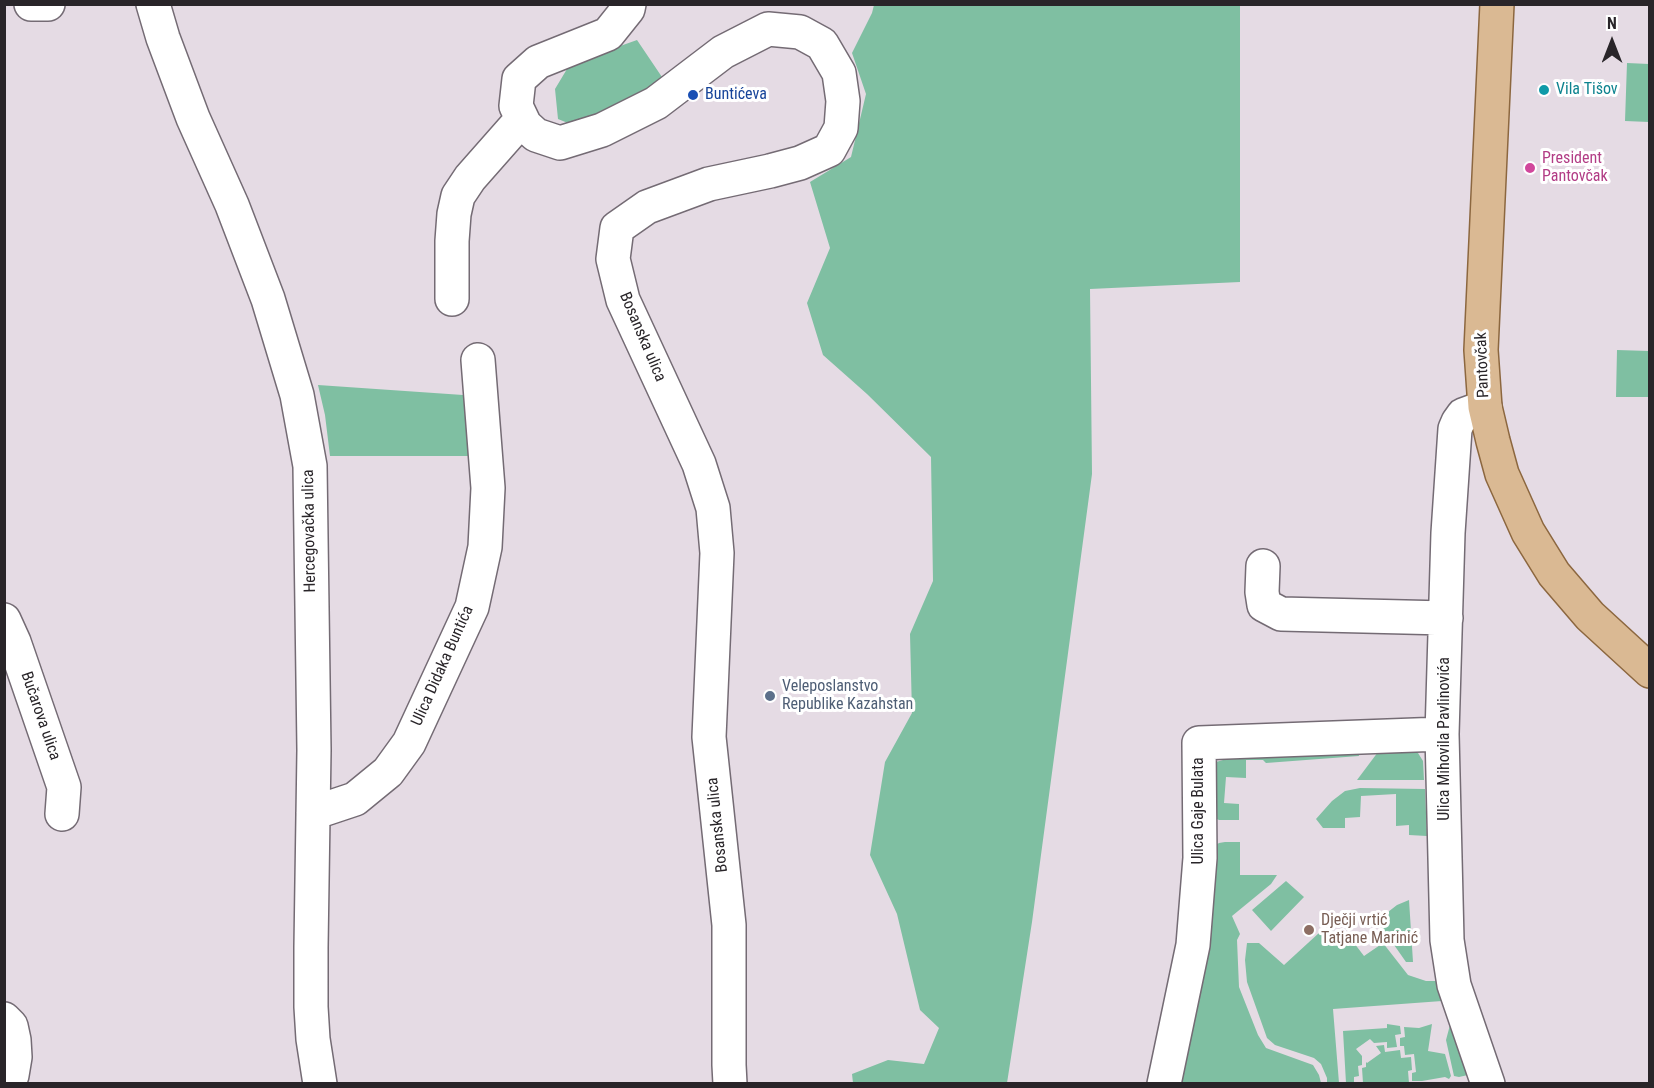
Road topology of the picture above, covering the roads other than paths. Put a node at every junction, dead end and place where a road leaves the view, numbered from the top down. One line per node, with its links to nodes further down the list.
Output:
1 (31, 4): 2 (street)
2 (48, 4)
3 (153, 4): 15 (street, Hercegovačka ulica)
4 (629, 4): 6 (street)
5 (1497, 4): 9 (main road, Pantovčak)
6 (522, 118): 7 (street); 20 (street, Bosanska ulica)
7 (452, 298)
8 (478, 360): 15 (street, Ulica Didaka Buntića)
9 (1485, 407): 11 (street, Ulica Mihovila Pavlinovića); 13 (main road, Pantovčak)
10 (1263, 566): 11 (street)
11 (1446, 618): 14 (street, Ulica Mihovila Pavlinovića)
12 (4, 620): 16 (street, Bučarova ulica)
13 (1650, 671)
14 (1442, 735): 21 (street, Ulica Gaje Bulata); 22 (street, Ulica Mihovila Pavlinovića)
15 (314, 813): 19 (street, Hercegovačka ulica)
16 (62, 814)
17 (4, 1019): 18 (street)
18 (9, 1083)
19 (320, 1083)
20 (730, 1083)
21 (1164, 1083)
22 (1488, 1083)

